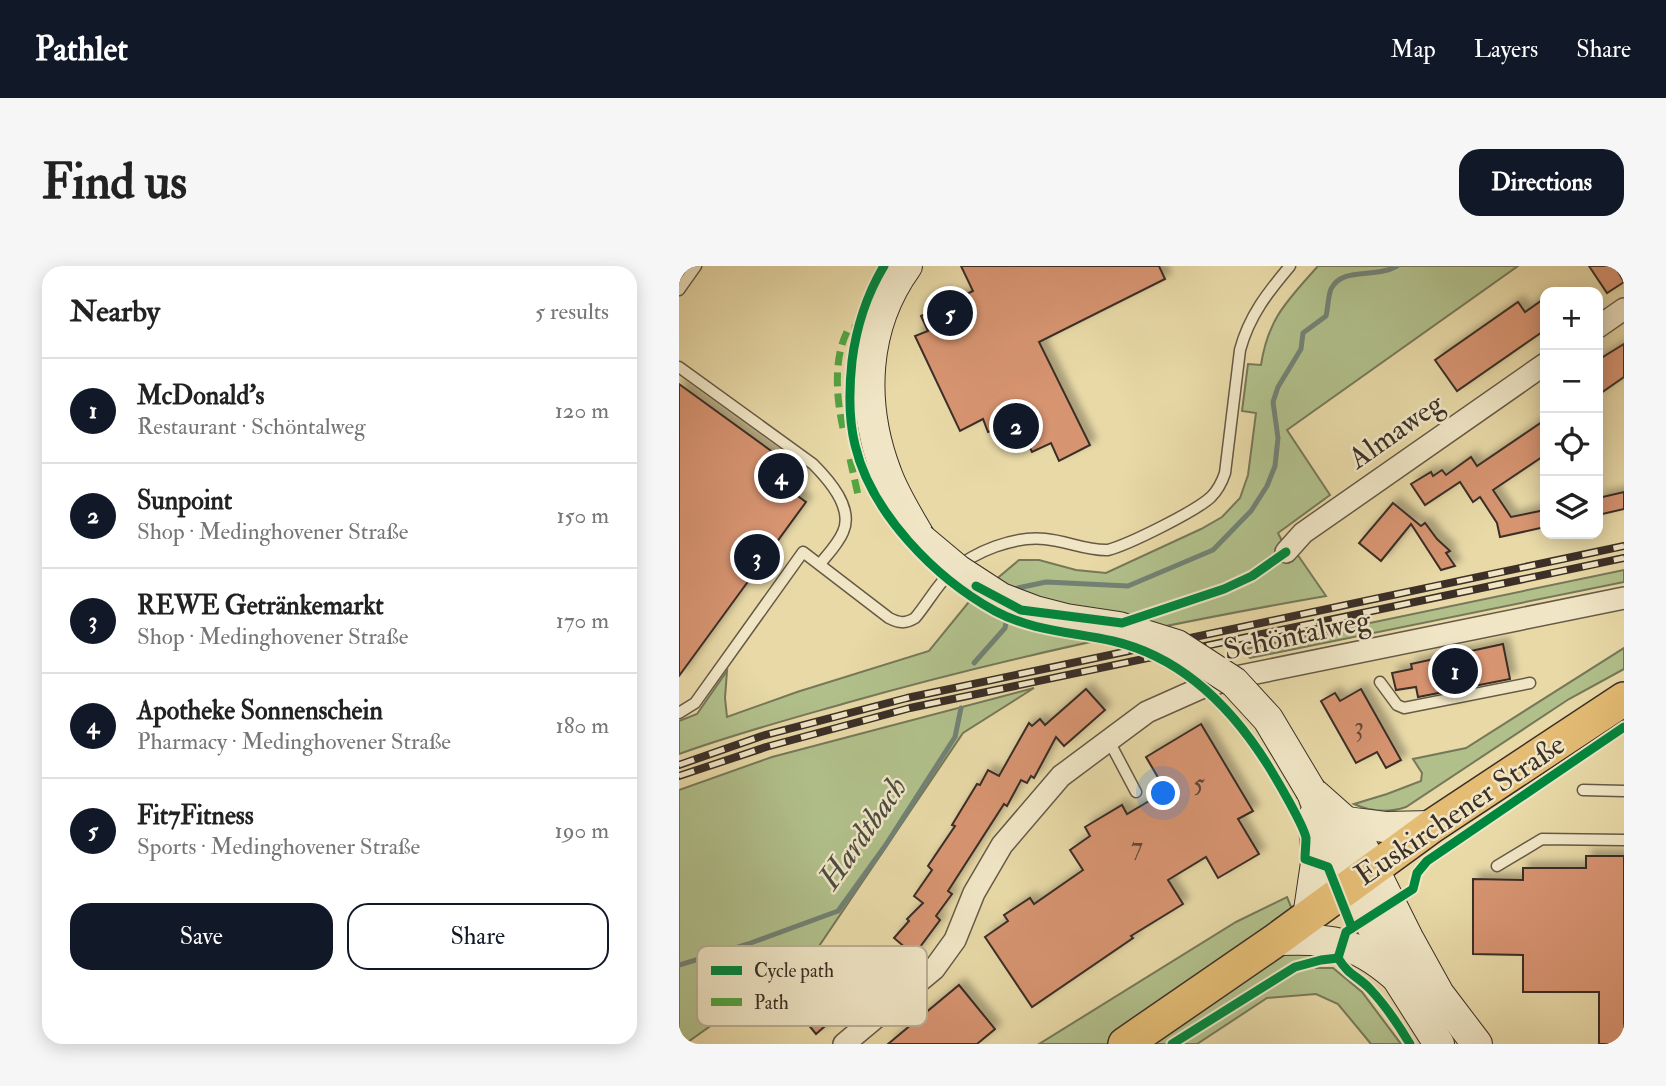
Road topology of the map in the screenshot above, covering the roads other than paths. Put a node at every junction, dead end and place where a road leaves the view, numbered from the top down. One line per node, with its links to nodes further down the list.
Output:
1 (697, 266): 4 (lane)
2 (907, 266): 20 (main road, bridge)
3 (1290, 266): 10 (lane)
4 (679, 290)
5 (1624, 309): 6 (street)
6 (1603, 324)
7 (679, 367): 10 (lane)
8 (1540, 367): 9 (street, Almaweg)
9 (1286, 552)
10 (820, 564): 15 (lane)
11 (1624, 598): 16 (street, Schöntalweg)
12 (1380, 682): 13 (lane)
13 (1531, 683)
14 (1624, 699): 22 (main road, Euskirchener Straße)
15 (679, 713)
16 (1109, 741): 19 (lane); 25 (street, Schöntalweg)
17 (1583, 790): 18 (lane)
18 (1624, 791)
19 (1136, 792)
20 (1311, 792): 22 (main road); 22 (main road)
21 (1624, 840): 23 (lane)
22 (1353, 851): 24 (main road, Euskirchener Straße); 26 (main road); 31 (main road)
23 (1497, 866)
24 (1276, 940): 26 (main road); 29 (main road, Euskirchener Straße)
25 (927, 975)
26 (1397, 978): 30 (main road)
27 (866, 1026): 28 (street, Schöntalweg)
28 (844, 1044)
29 (1125, 1044)
30 (1439, 1044)
31 (1477, 1044)

